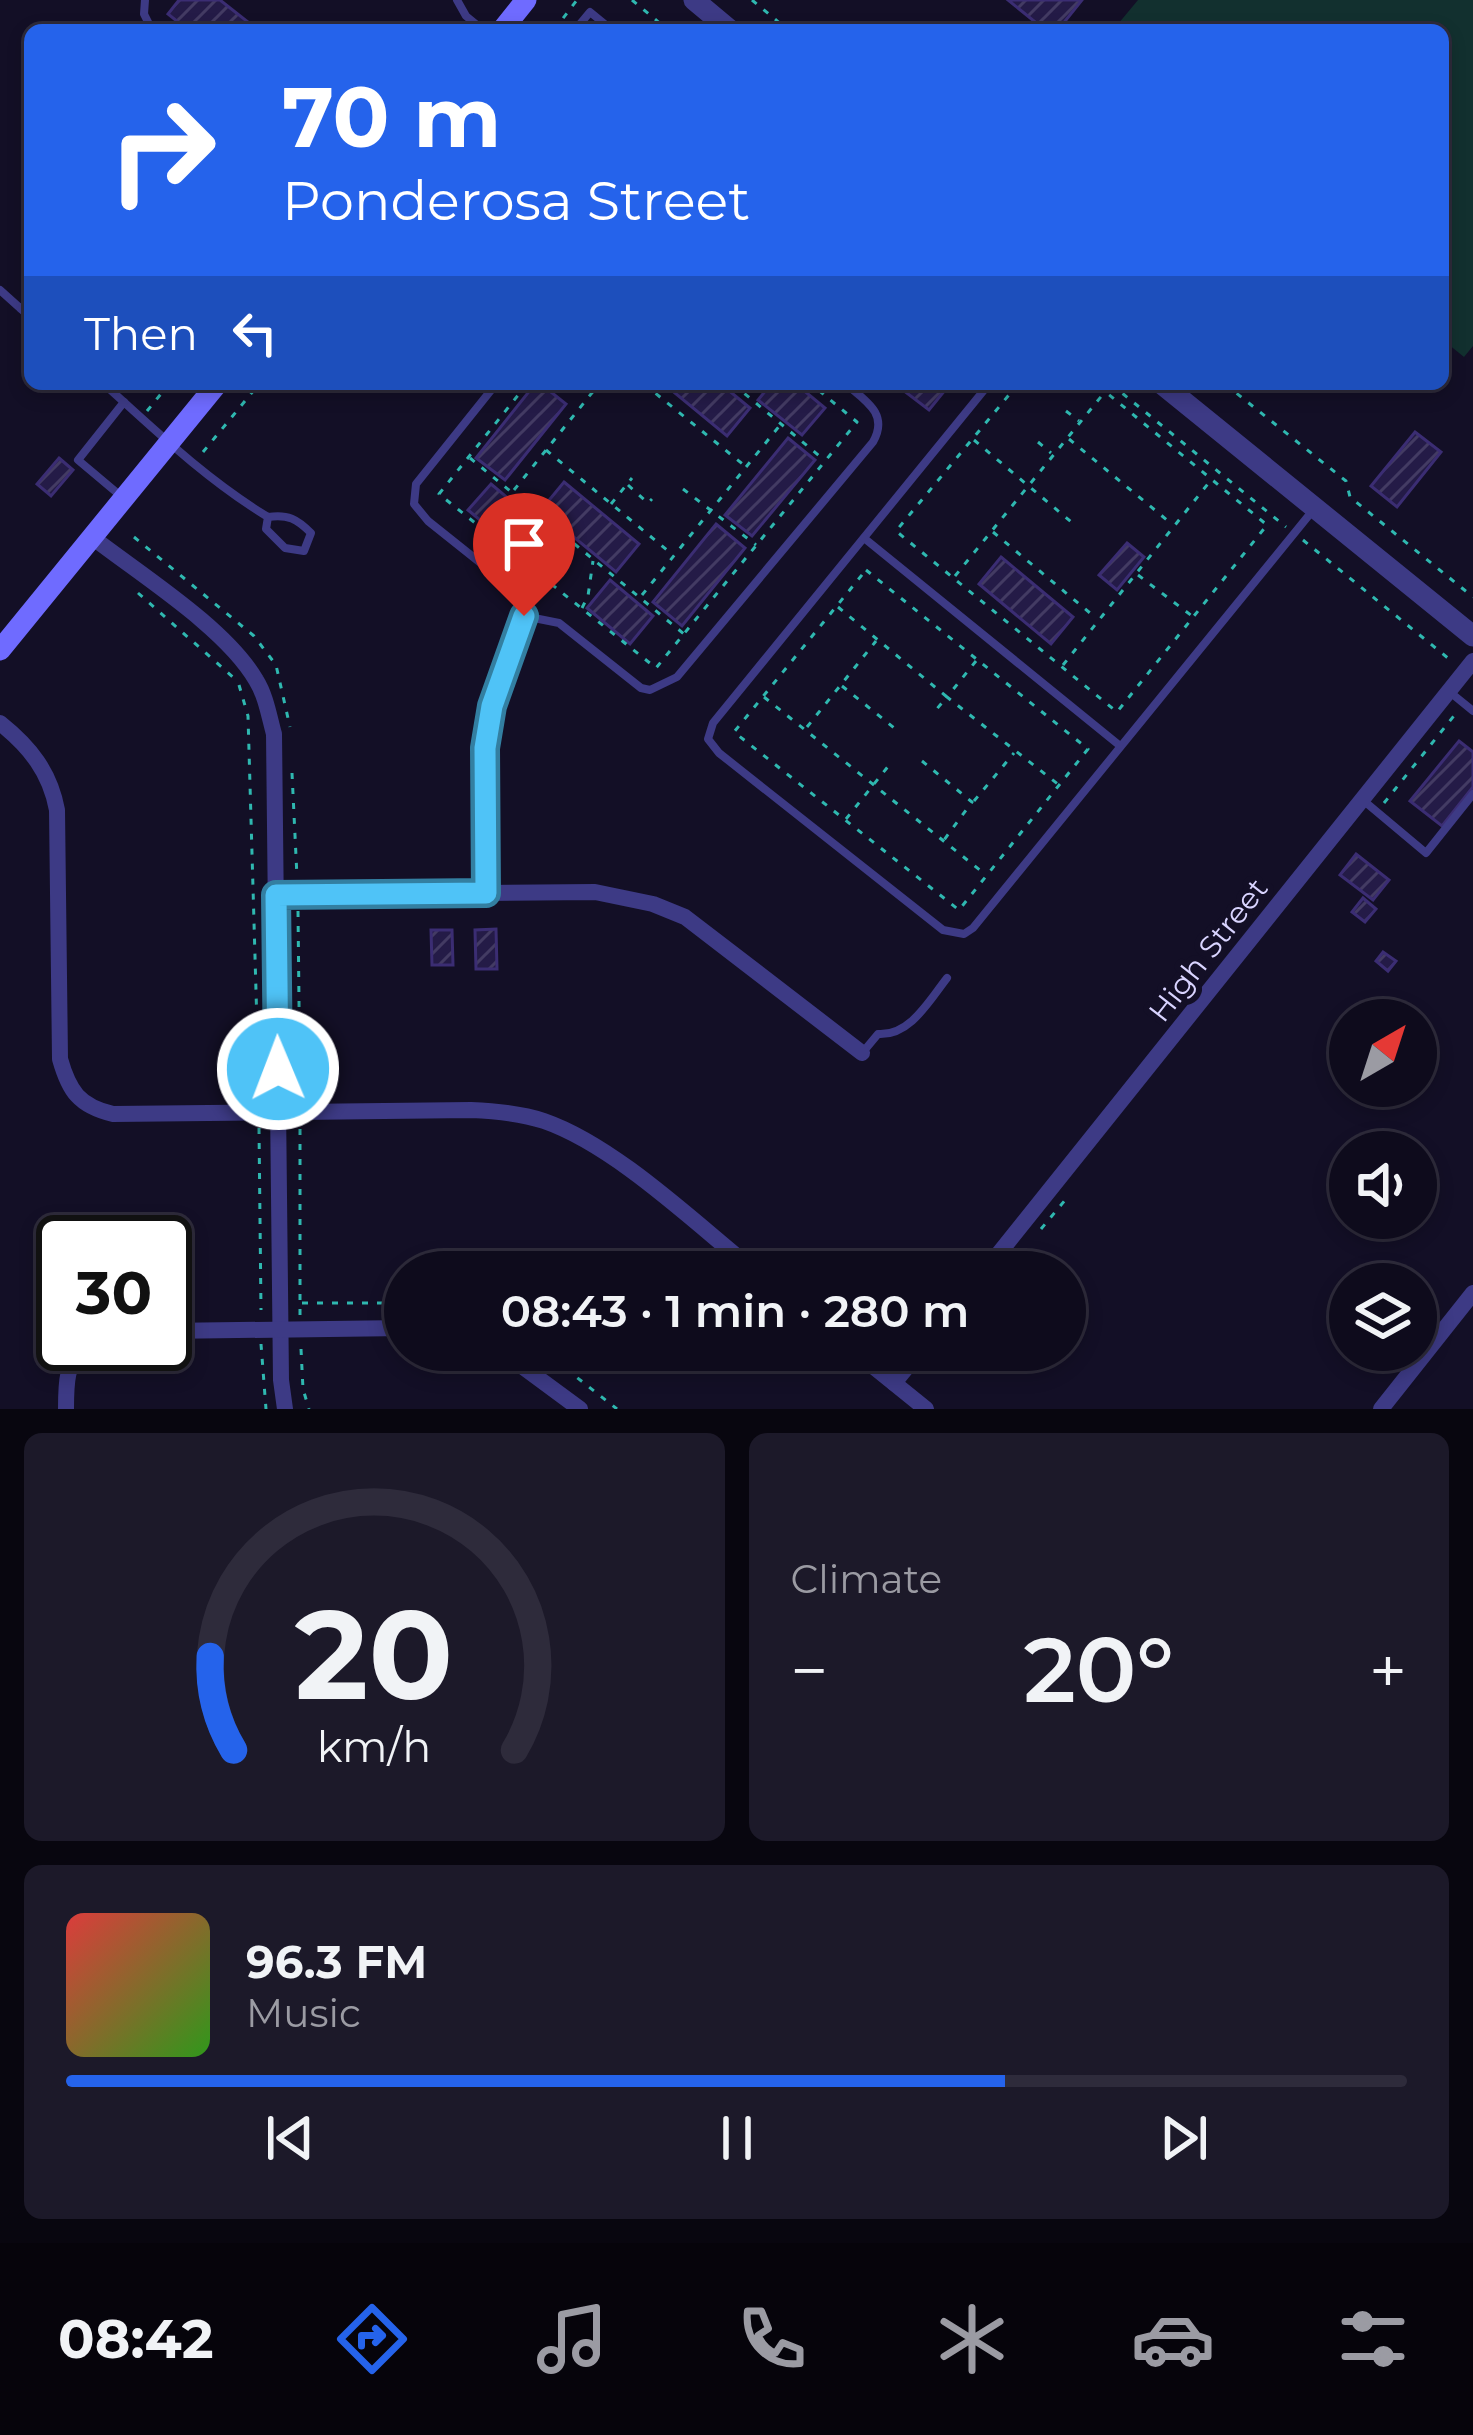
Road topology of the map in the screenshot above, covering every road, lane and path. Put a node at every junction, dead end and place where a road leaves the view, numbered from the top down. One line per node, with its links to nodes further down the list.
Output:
1 (457, 0): 7 (lane)
2 (526, 0): 8 (main road)
3 (577, 0): 9 (path)
4 (632, 0): 12 (path)
5 (694, 0): 13 (street)
6 (752, 0): 14 (path)
7 (476, 24)
8 (507, 24)
9 (559, 24)
10 (580, 24): 11 (lane)
11 (605, 24)
12 (661, 24)
13 (719, 24)
14 (781, 24)
15 (0, 290): 17 (lane)
16 (24, 305): 17 (lane)
17 (21, 309): 18 (lane)
18 (24, 312)
19 (111, 390): 36 (lane)
20 (164, 390): 38 (path)
21 (212, 390): 43 (main road)
22 (254, 390): 49 (path)
23 (491, 390): 86 (lane)
24 (521, 390): 47 (path)
25 (594, 390): 45 (path)
26 (651, 390): 50 (path)
27 (739, 390): 40 (path)
28 (818, 390): 48 (path)
29 (853, 390): 86 (lane)
30 (984, 390): 70 (lane)
31 (1013, 390): 42 (path)
32 (1104, 390): 35 (path)
33 (1169, 390): 62 (street)
34 (1232, 390): 83 (path)
35 (1106, 392): 39 (path); 52 (path)
36 (124, 402): 38 (lane); 57 (lane)
37 (1066, 411): 39 (path)
38 (142, 417): 43 (lane)
39 (1081, 422): 41 (path)
40 (781, 424): 48 (path); 50 (path)
41 (1067, 438): 46 (path); 66 (path)
42 (972, 439): 54 (path); 79 (path)
43 (170, 441): 49 (lane); 57 (main road)
44 (1038, 442): 46 (path)
45 (546, 450): 56 (path); 59 (path)
46 (1054, 455): 54 (path)
47 (468, 457): 56 (path); 76 (path)
48 (825, 461): 73 (path)
49 (193, 465): 64 (lane)
50 (746, 467): 60 (path)
51 (632, 478): 53 (path)
52 (1212, 479): 61 (path); 87 (path)
53 (627, 484): 58 (path); 59 (path)
54 (1028, 486): 65 (path); 68 (path)
55 (683, 489): 60 (path)
56 (513, 492): 67 (path)
57 (124, 498): 69 (main road)
58 (652, 499)
59 (611, 504): 75 (path)
60 (712, 508): 73 (path); 75 (path)
61 (1189, 508): 63 (path); 66 (path)
62 (1315, 508): 90 (street); 106 (lane)
63 (1197, 515)
64 (268, 517): 64 (lane)
65 (1076, 526)
66 (1174, 526): 71 (path)
67 (559, 530): 72 (path); 76 (path)
68 (991, 531): 79 (path); 88 (path)
69 (92, 537): 92 (main road); 120 (street)
70 (864, 538): 106 (lane); 106 (lane)
71 (1160, 544): 74 (path); 78 (path)
72 (577, 545): 77 (path); 80 (path)
73 (756, 545): 89 (path)
74 (1168, 551)
75 (673, 555): 82 (path)
76 (517, 556): 80 (path)
77 (594, 559): 82 (path); 85 (path)
78 (1136, 574): 87 (path); 88 (path)
79 (953, 578): 95 (path)
80 (546, 580): 85 (path)
81 (127, 584): 123 (path)
82 (640, 597): 89 (path)
83 (1473, 597)
84 (837, 606): 91 (path); 93 (path); 98 (path)
85 (582, 608): 89 (path)
86 (524, 616): 119 (street)
87 (1193, 617): 95 (path)
88 (1099, 621): 95 (path)
89 (684, 634)
90 (1473, 636)
91 (877, 639): 96 (path); 99 (path)
92 (0, 650)
93 (977, 660): 99 (path); 111 (path)
94 (1473, 661): 97 (street, High Street)
95 (1062, 667)
96 (841, 684): 104 (path); 105 (path)
97 (1449, 691): 100 (lane); 113 (street, High Street)
98 (763, 696): 104 (path); 116 (path)
99 (947, 697): 101 (path); 107 (path)
100 (1464, 704): 102 (lane); 115 (path)
101 (935, 711)
102 (1473, 711)
103 (0, 724): 123 (street)
104 (805, 729): 110 (path)
105 (898, 731)
106 (1119, 746)
107 (1016, 751): 111 (path); 114 (path)
108 (922, 761): 114 (path)
109 (890, 764): 110 (path)
110 (873, 784): 116 (path); 117 (path)
111 (1059, 785): 118 (path)
112 (1473, 794): 115 (lane)
113 (1362, 800): 115 (lane); 126 (street, High Street)
114 (972, 802): 117 (path)
115 (1377, 813)
116 (845, 820): 118 (path)
117 (943, 840): 118 (path)
118 (987, 875)
119 (486, 893): 120 (street); 122 (street)
120 (276, 895): 124 (street)
121 (947, 978): 122 (lane)
122 (862, 1053)
123 (259, 1112): 124 (street); 132 (path)
124 (279, 1112): 125 (street); 133 (street)
125 (730, 1251)
126 (1002, 1251)
127 (1473, 1293): 146 (street)
128 (300, 1304): 129 (path)
129 (384, 1304)
130 (384, 1328): 133 (street)
131 (192, 1330): 132 (street)
132 (261, 1330): 133 (street); 141 (path)
133 (280, 1330): 142 (street)
134 (68, 1371): 140 (street)
135 (528, 1371): 143 (street)
136 (569, 1371): 144 (path)
137 (879, 1371): 139 (street)
138 (904, 1371): 139 (street)
139 (894, 1383): 145 (street)
140 (66, 1409)
141 (266, 1409)
142 (285, 1409)
143 (580, 1409)
144 (617, 1409)
145 (926, 1409)
146 (1381, 1409)

